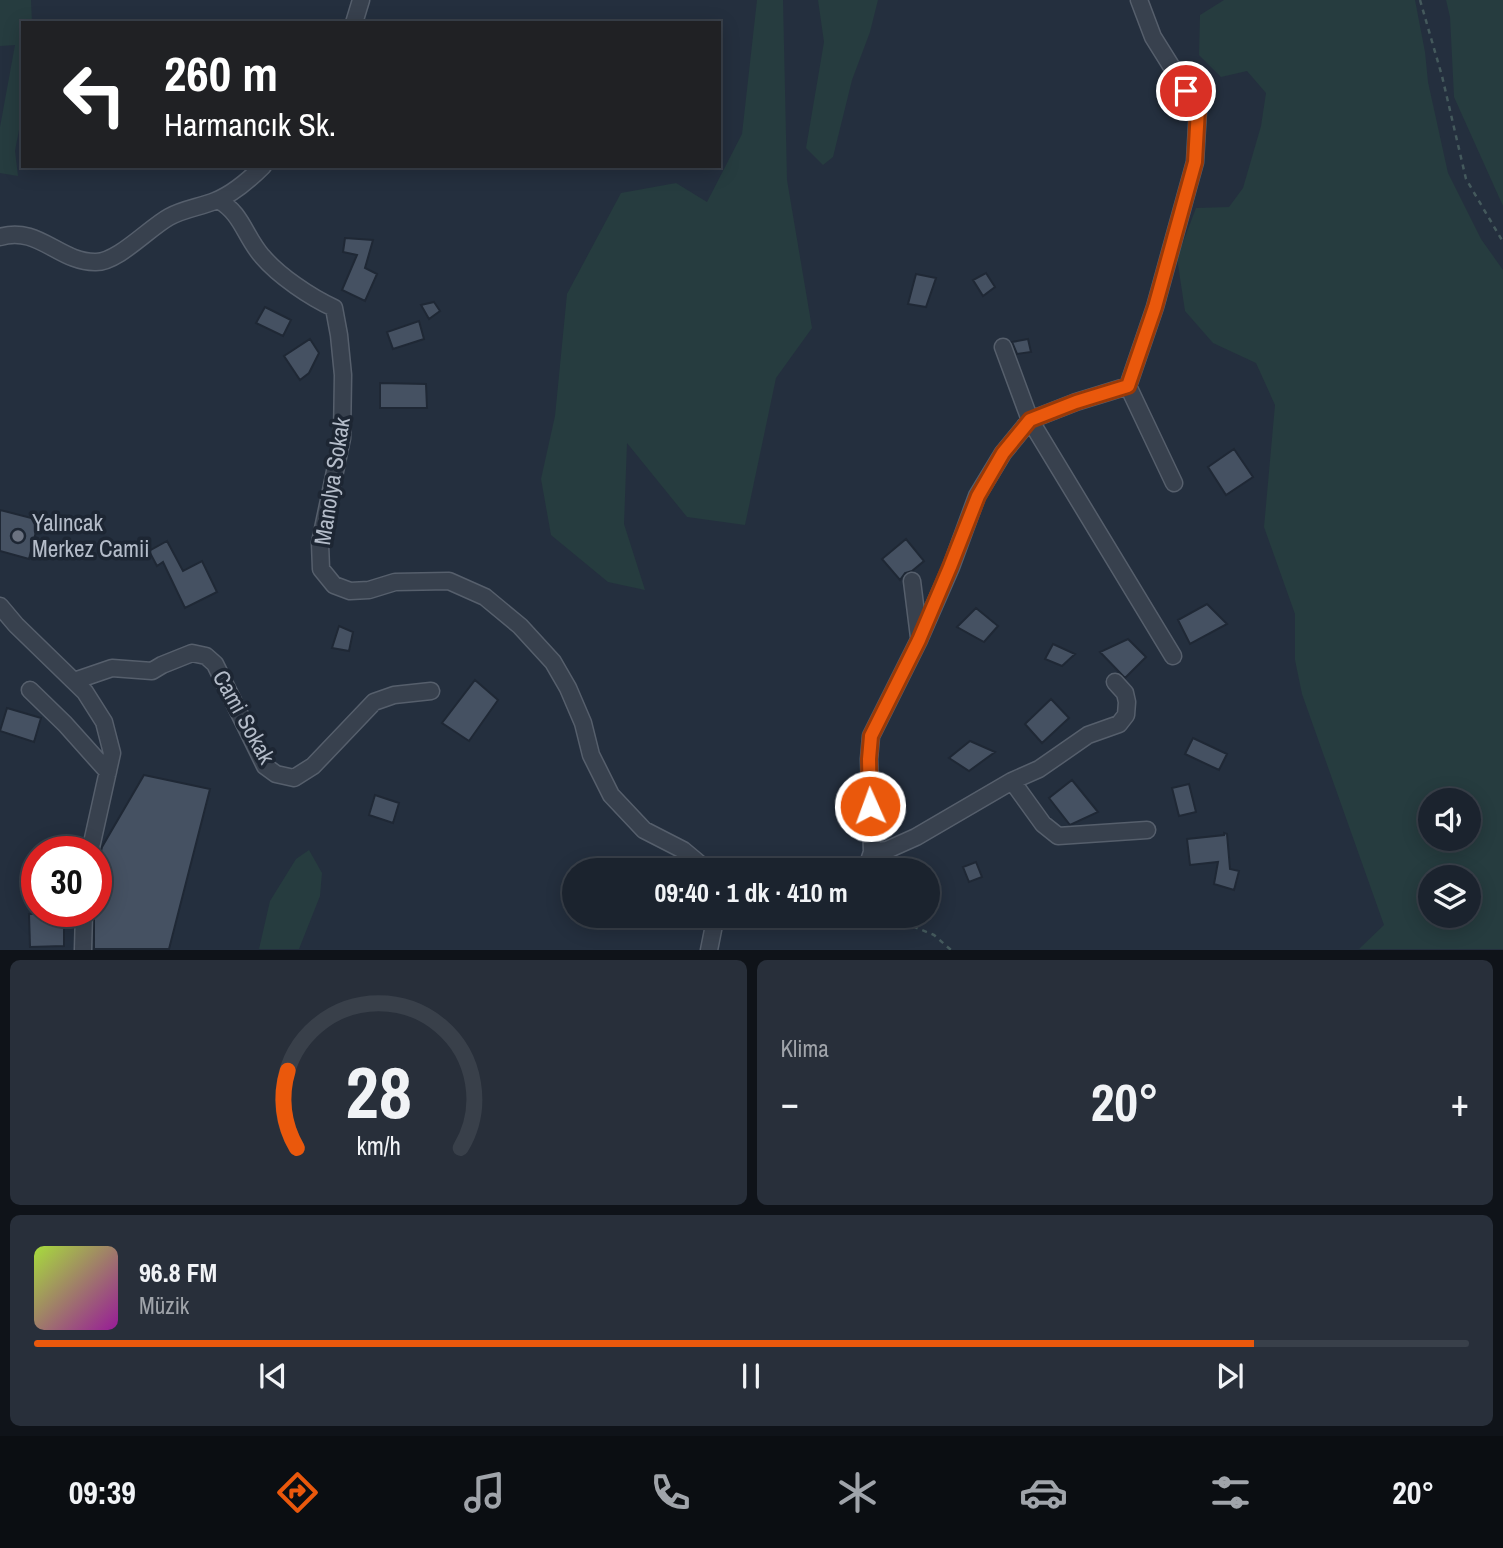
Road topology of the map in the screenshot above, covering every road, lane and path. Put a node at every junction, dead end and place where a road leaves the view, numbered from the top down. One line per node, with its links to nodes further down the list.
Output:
1 (361, 0): 4 (street)
2 (1139, 0): 10 (street)
3 (1420, 0): 8 (path)
4 (355, 21)
5 (261, 168): 6 (street)
6 (218, 200): 7 (street); 26 (street, Manolya Sokak)
7 (0, 237)
8 (1503, 242)
9 (1003, 346): 11 (street)
10 (1128, 386): 11 (street); 12 (street)
11 (1030, 420): 15 (street); 16 (street)
12 (1174, 483)
13 (912, 581): 15 (street)
14 (0, 606): 17 (street)
15 (919, 640): 25 (street)
16 (1172, 656)
17 (74, 681): 20 (street, Cami Sokak); 21 (street)
18 (1115, 682): 22 (street)
19 (30, 690): 21 (street)
20 (431, 691)
21 (108, 772): 24 (street)
22 (1012, 781): 23 (street); 25 (street)
23 (1147, 830)
24 (94, 836)
25 (872, 852): 27 (street)
26 (693, 858)
27 (870, 858)
28 (84, 927): 31 (street)
29 (713, 928): 32 (street)
30 (917, 928): 33 (path)
31 (83, 950)
32 (709, 950)
33 (951, 950)

